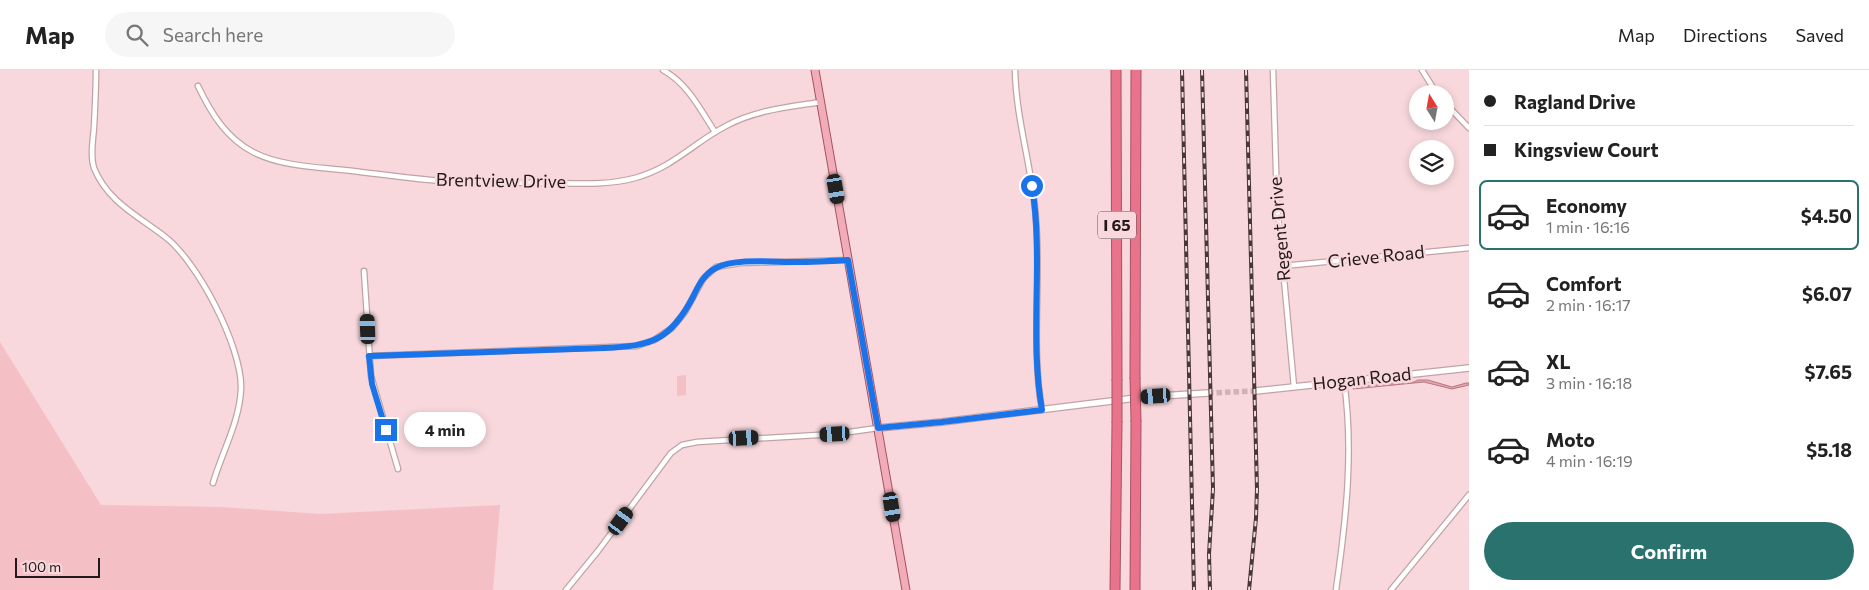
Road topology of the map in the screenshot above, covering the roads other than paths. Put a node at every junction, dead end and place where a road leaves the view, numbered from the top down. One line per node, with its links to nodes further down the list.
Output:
1 (96, 70): 28 (street)
2 (664, 70): 14 (street)
3 (815, 70): 11 (main road)
4 (1015, 70): 25 (street)
5 (1116, 70): 32 (highway, I 65, bridge)
6 (1136, 70): 33 (highway, I 65, bridge)
7 (1273, 70): 17 (street, Regent Drive)
8 (1422, 70): 9 (street)
9 (1431, 85)
10 (198, 86): 14 (street, Brentview Drive)
11 (821, 102): 14 (street, Brentview Drive); 16 (main road)
12 (1454, 112): 13 (street)
13 (1469, 128)
14 (715, 132)
15 (1469, 248): 17 (street, Crieve Road)
16 (848, 260): 19 (street); 26 (main road)
17 (1283, 266): 22 (street, Regent Drive)
18 (364, 271): 19 (street)
19 (369, 356): 27 (street)
20 (1469, 368): 21 (street, Hogan Road)
21 (1344, 381): 22 (street, Hogan Road); 34 (street)
22 (1294, 387): 23 (street, Hogan Road)
23 (1256, 391)
24 (1208, 393): 25 (street)
25 (1042, 410): 26 (street)
26 (878, 428): 30 (street); 31 (main road)
27 (398, 469)
28 (213, 483)
29 (1469, 495): 35 (street)
30 (566, 590)
31 (906, 590)
32 (1115, 590)
33 (1135, 590)
34 (1336, 590)
35 (1391, 590)

